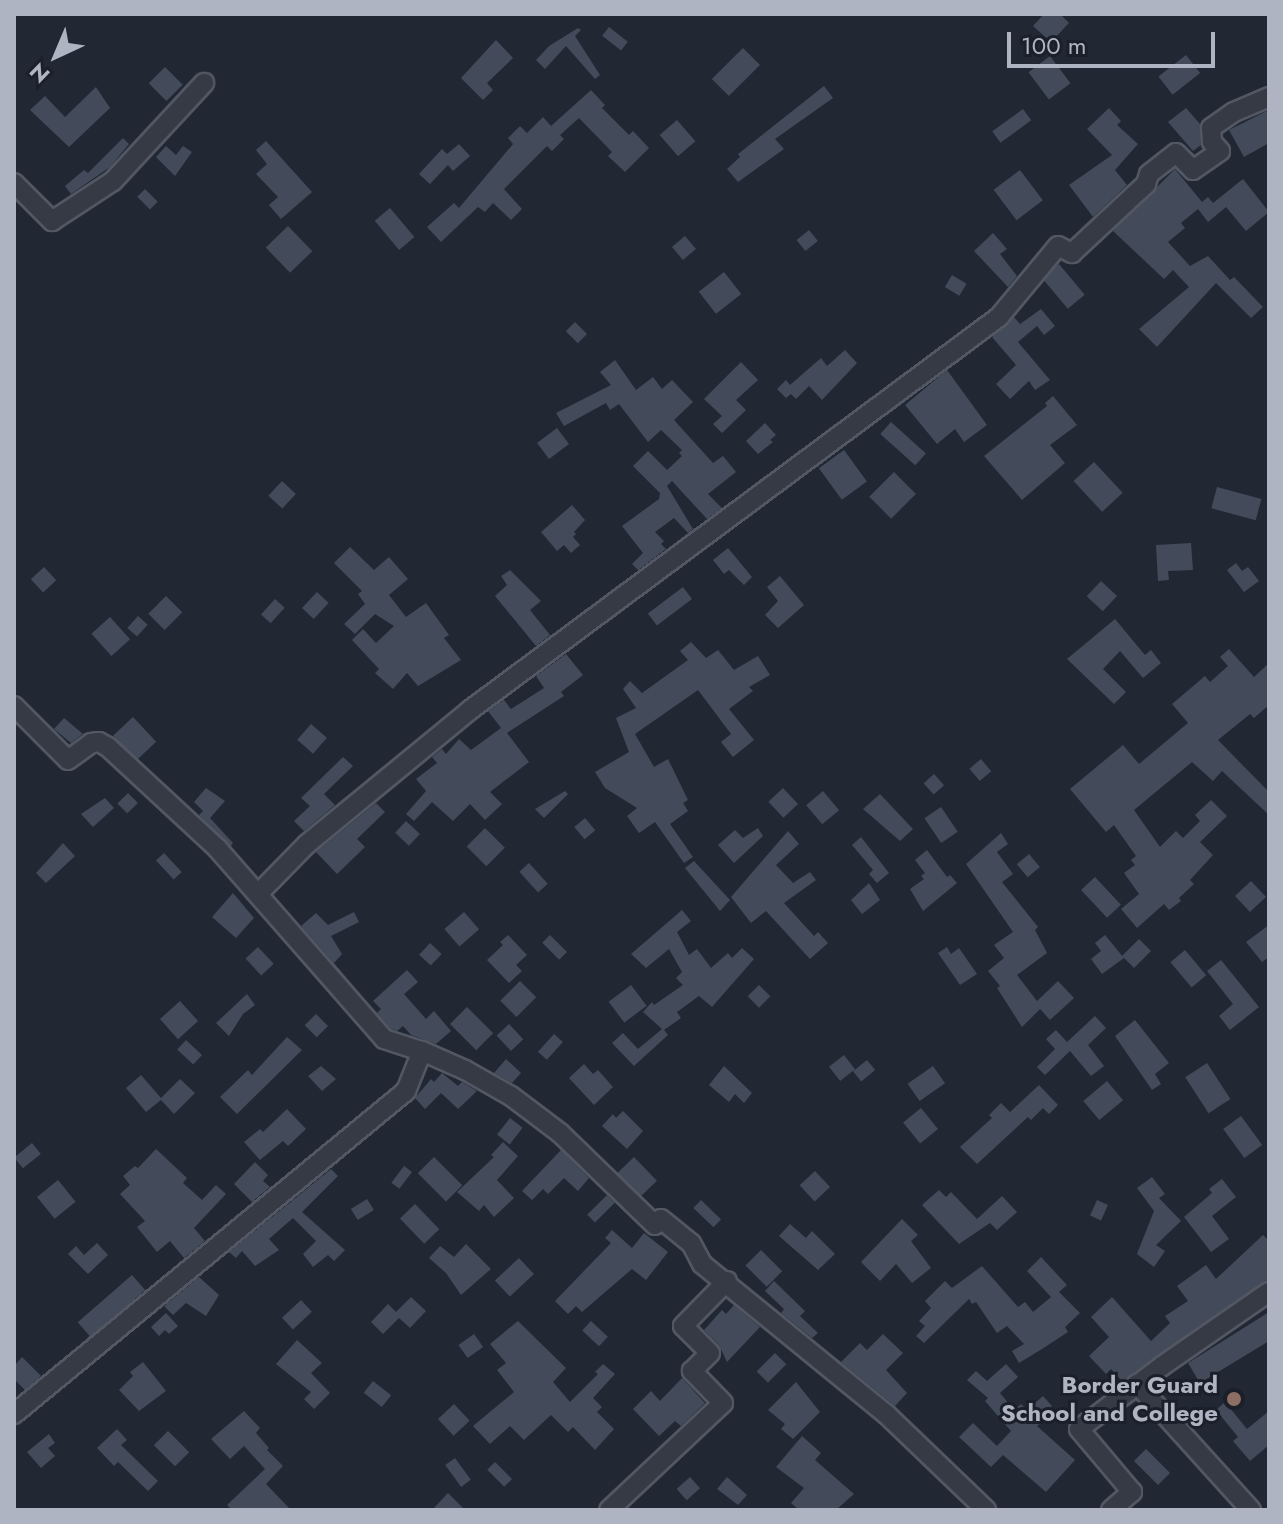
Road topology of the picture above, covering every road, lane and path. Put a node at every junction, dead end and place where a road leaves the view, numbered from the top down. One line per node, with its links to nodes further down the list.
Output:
1 (204, 83): 3 (street)
2 (1269, 97): 5 (street)
3 (14, 183)
4 (14, 706): 5 (street)
5 (258, 894): 6 (street)
6 (422, 1051): 7 (street); 10 (street)
7 (727, 1281): 11 (street); 12 (street)
8 (1269, 1292): 9 (street)
9 (1137, 1384): 13 (street); 14 (street)
10 (14, 1414)
11 (609, 1510)
12 (986, 1510)
13 (1111, 1510)
14 (1251, 1510)

